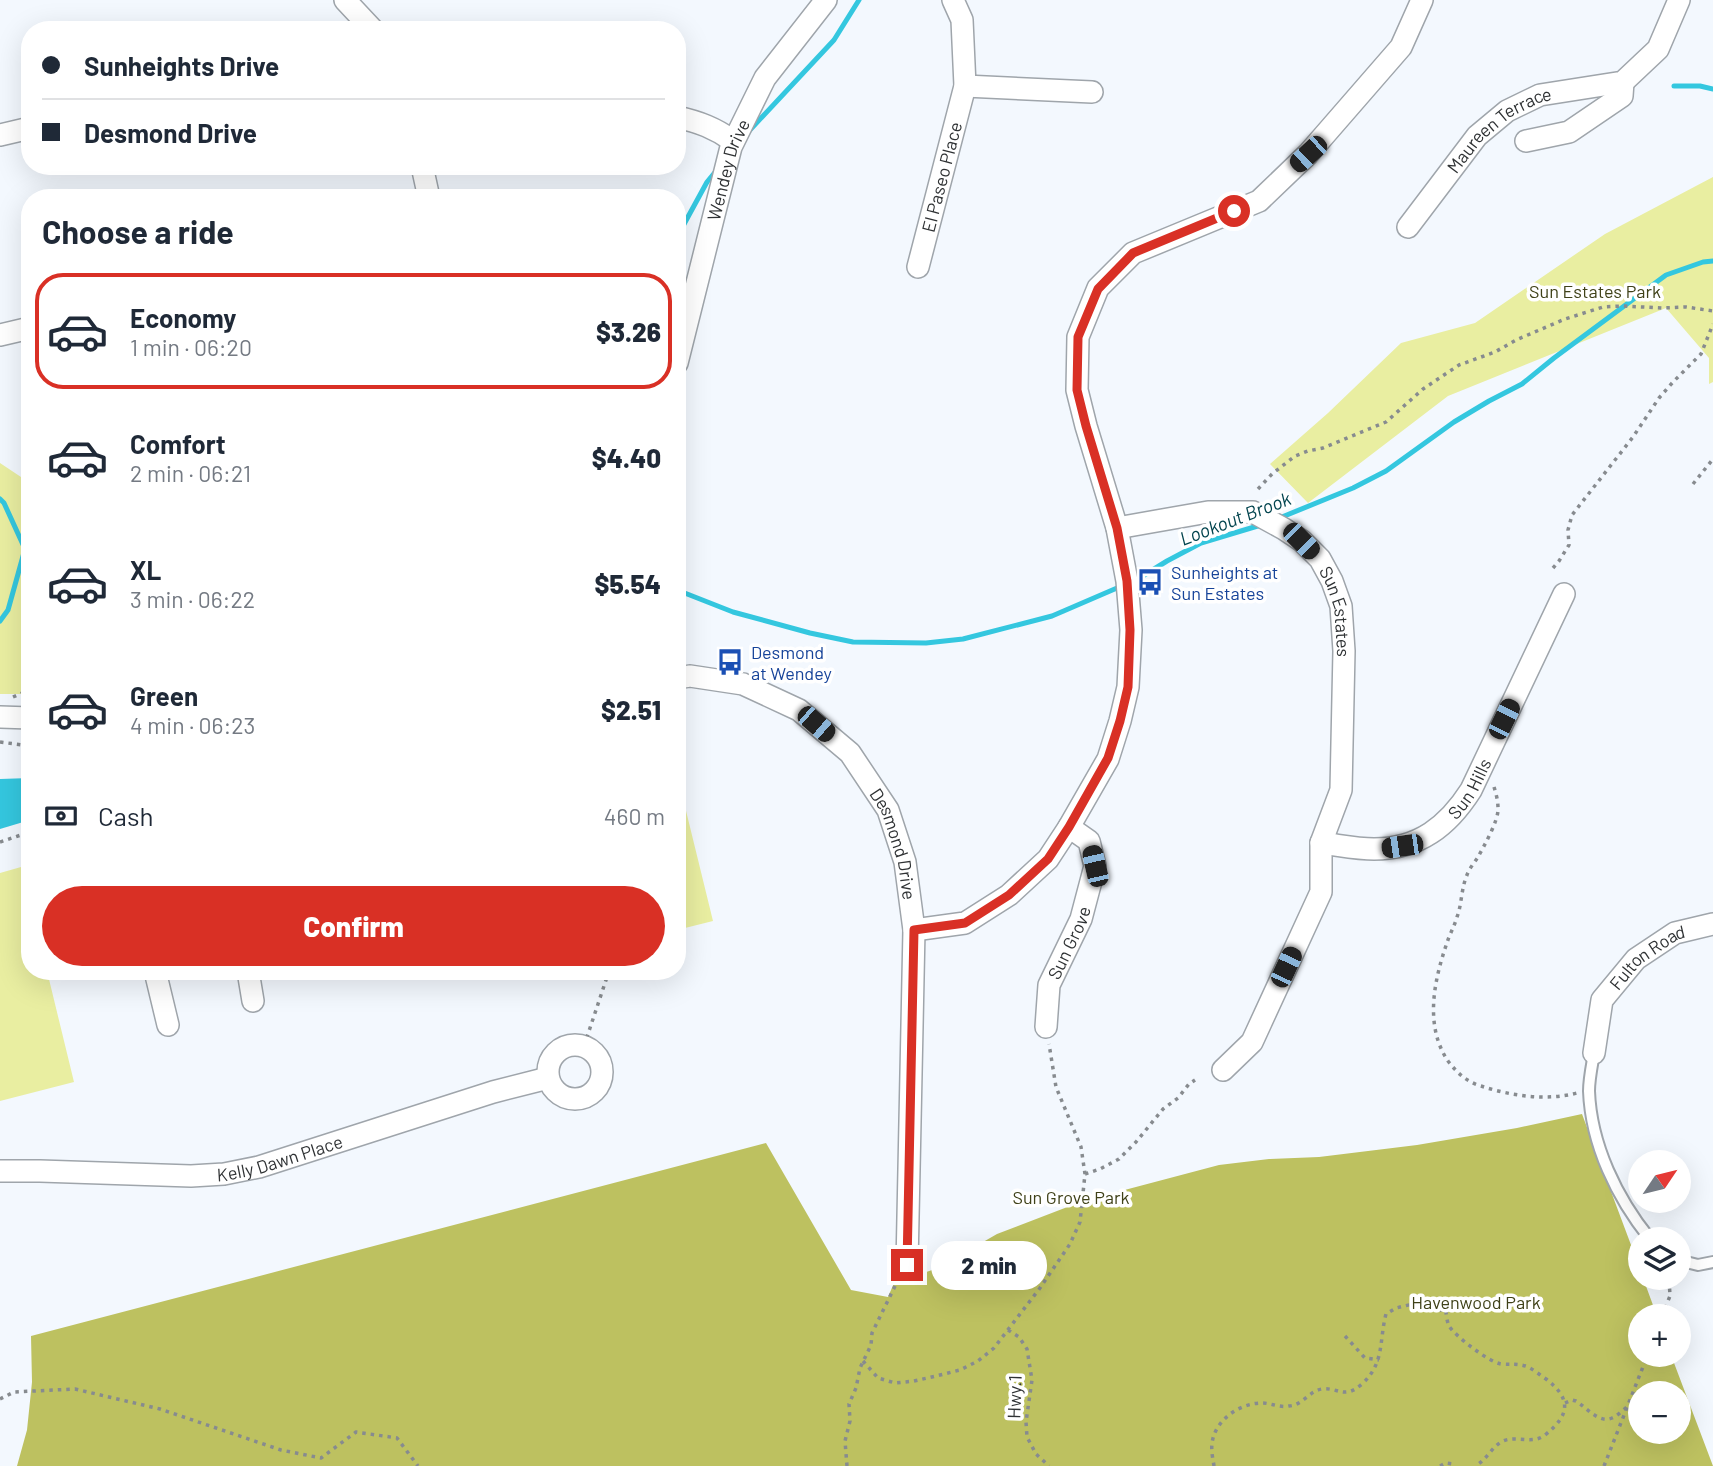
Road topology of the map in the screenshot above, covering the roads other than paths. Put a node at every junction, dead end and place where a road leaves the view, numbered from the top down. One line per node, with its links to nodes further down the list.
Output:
1 (345, 0): 6 (street)
2 (826, 0): 13 (street, Wendey Drive)
3 (953, 0): 8 (street, El Paseo Place)
4 (1422, 0): 20 (street)
5 (1679, 0): 7 (street, Maureen Terrace)
6 (359, 21)
7 (1623, 82): 14 (street, Maureen Terrace); 15 (street, Maureen Terrace)
8 (965, 86): 9 (street); 16 (street, El Paseo Place)
9 (1092, 92)
10 (686, 119): 13 (street)
11 (21, 130): 12 (street)
12 (0, 135)
13 (733, 141): 17 (street, Wendey Drive)
14 (1526, 141)
15 (1408, 228)
16 (918, 267)
17 (686, 327)
18 (21, 330): 19 (street)
19 (0, 335)
20 (1117, 528): 25 (street); 26 (street, Sun Estates)
21 (1564, 594): 26 (street, Sun Hills)
22 (686, 677): 28 (street, Desmond Drive)
23 (0, 717): 24 (street)
24 (21, 718)
25 (1069, 827): 28 (street); 33 (street, Sun Grove)
26 (1321, 843): 35 (street)
27 (1713, 924): 34 (street, Fulton Road)
28 (914, 930): 41 (street, Desmond Drive)
29 (157, 980): 32 (street)
30 (250, 980): 31 (street)
31 (253, 1001)
32 (168, 1025)
33 (1046, 1027)
34 (1594, 1053): 38 (lane)
35 (1223, 1070)
36 (548, 1078): 36 (street); 37 (street, Kelly Dawn Place)
37 (0, 1171)
38 (1642, 1227)
39 (1713, 1262): 40 (lane)
40 (1691, 1263)
41 (907, 1265)

